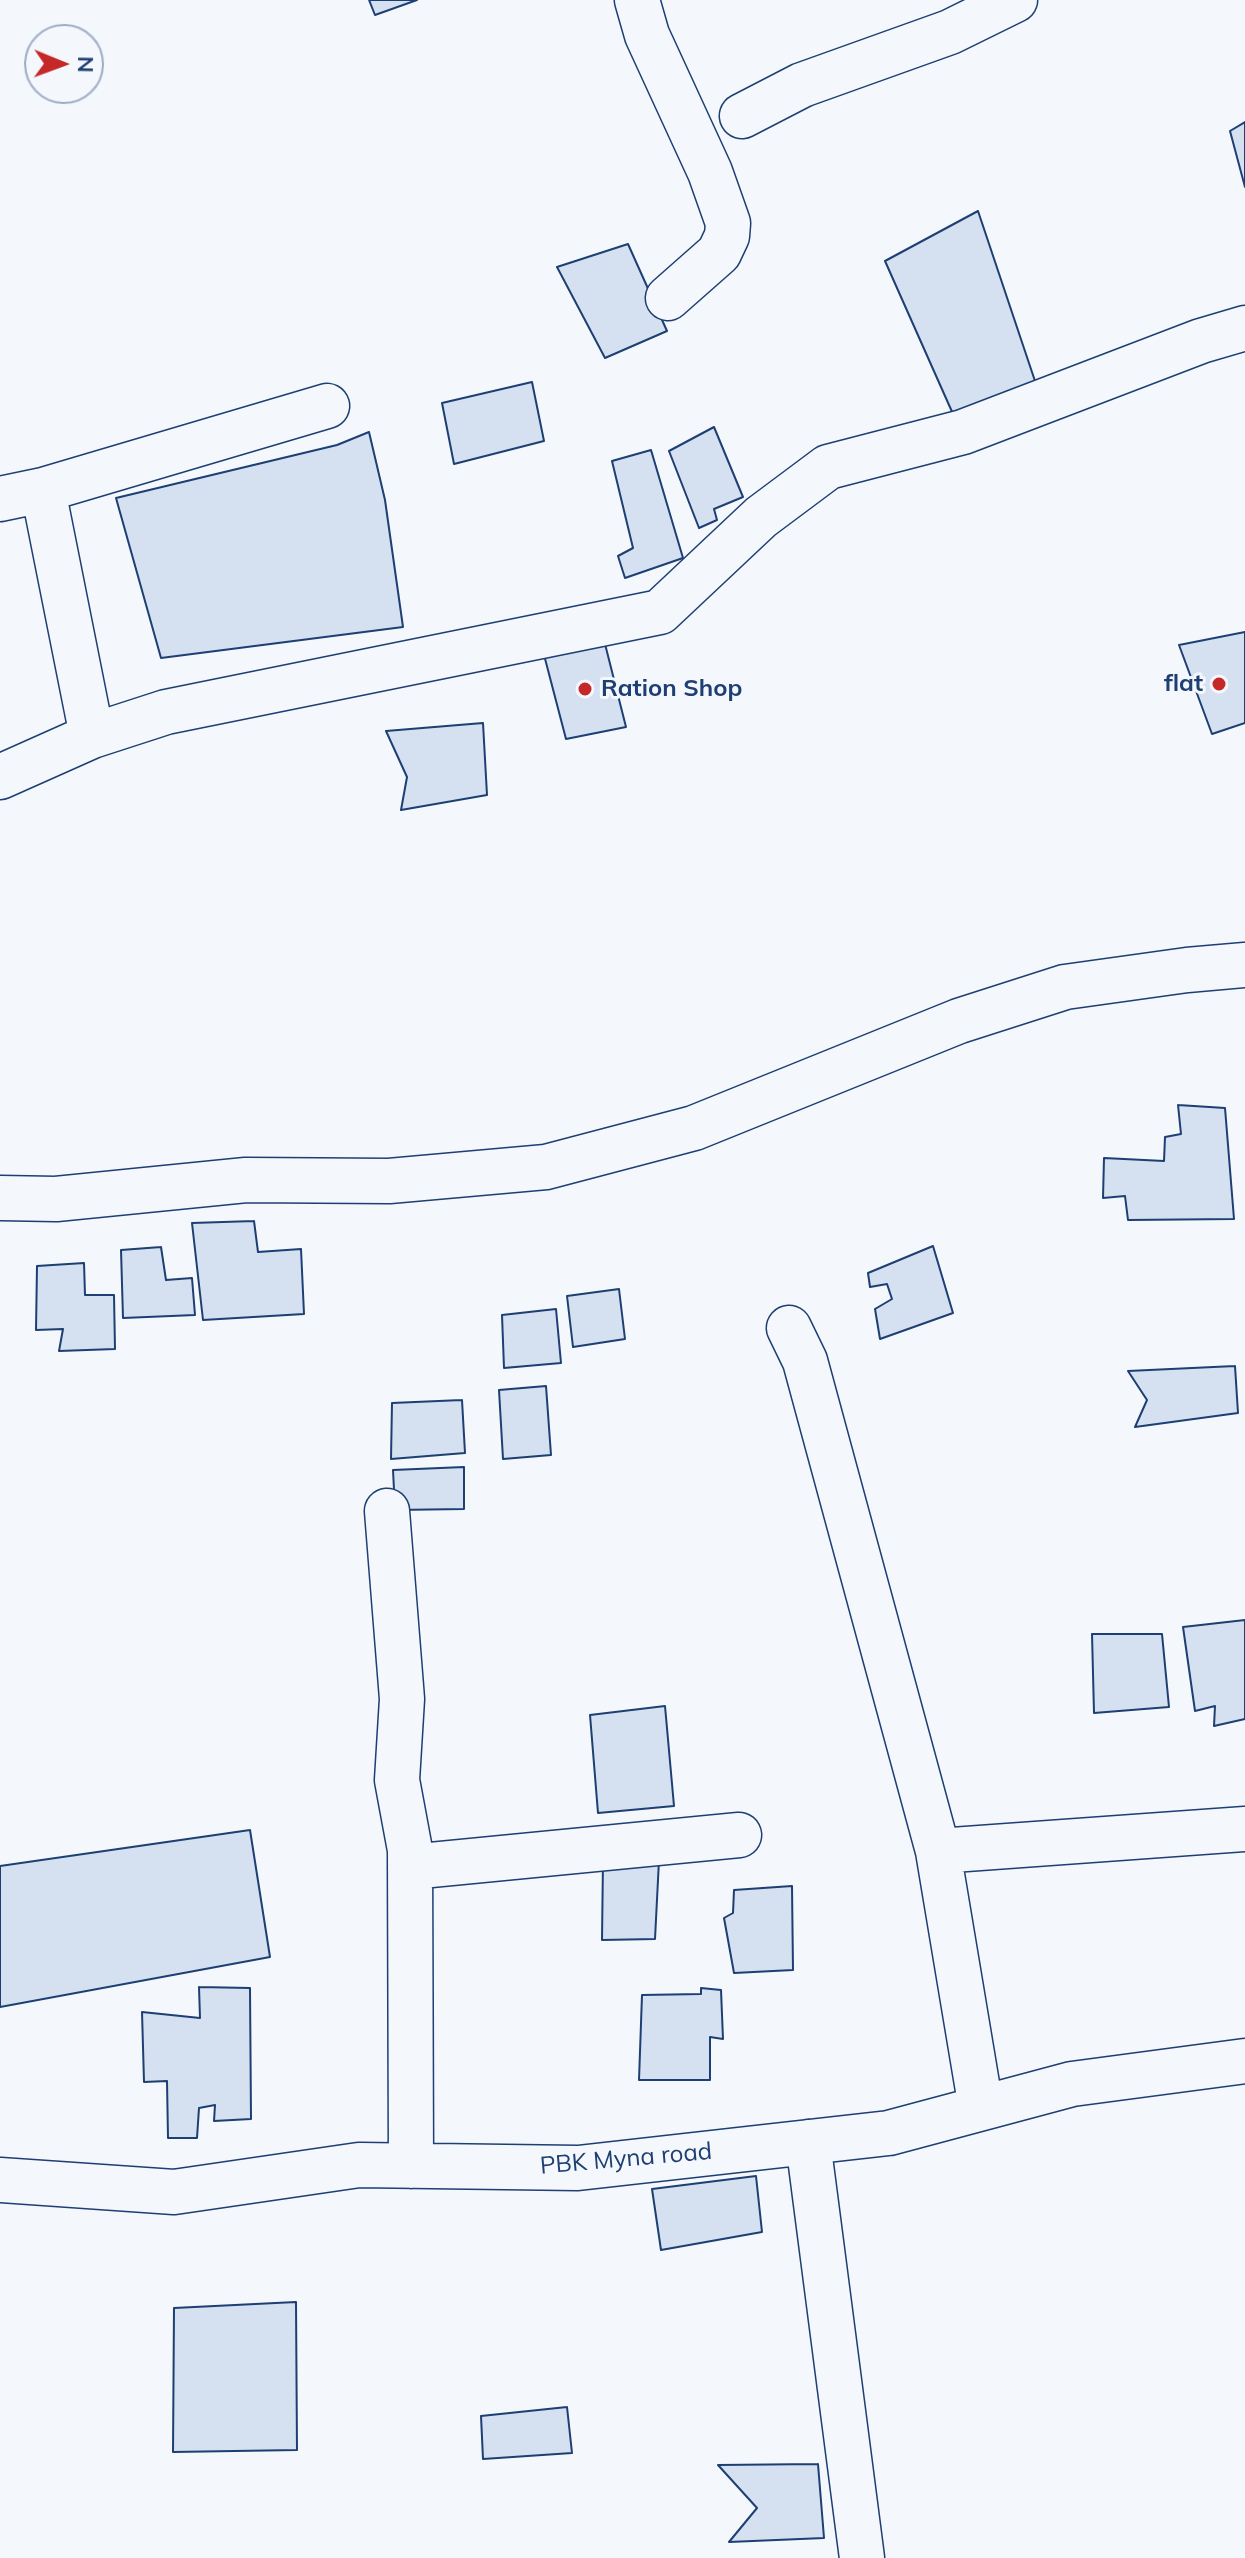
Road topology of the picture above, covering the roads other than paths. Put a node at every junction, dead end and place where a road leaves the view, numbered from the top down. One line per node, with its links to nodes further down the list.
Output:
1 (637, 0): 4 (street)
2 (1015, 0): 3 (street)
3 (742, 116)
4 (668, 298)
5 (1245, 328): 9 (street)
6 (327, 406): 7 (street)
7 (43, 490): 8 (street); 9 (street)
8 (0, 499)
9 (92, 736): 10 (street)
10 (0, 777)
11 (1245, 965): 12 (street)
12 (0, 1198)
13 (789, 1328): 17 (street)
14 (387, 1511): 18 (street)
15 (1245, 1829): 17 (street)
16 (739, 1835): 18 (street)
17 (938, 1851): 20 (street)
18 (410, 1867): 22 (street)
19 (1245, 2061): 20 (street, PBK Myna road)
20 (981, 2108): 21 (street, PBK Myna road)
21 (808, 2142): 22 (street, PBK Myna road); 24 (street)
22 (411, 2166): 23 (street, PBK Myna road)
23 (0, 2180)
24 (862, 2558)

